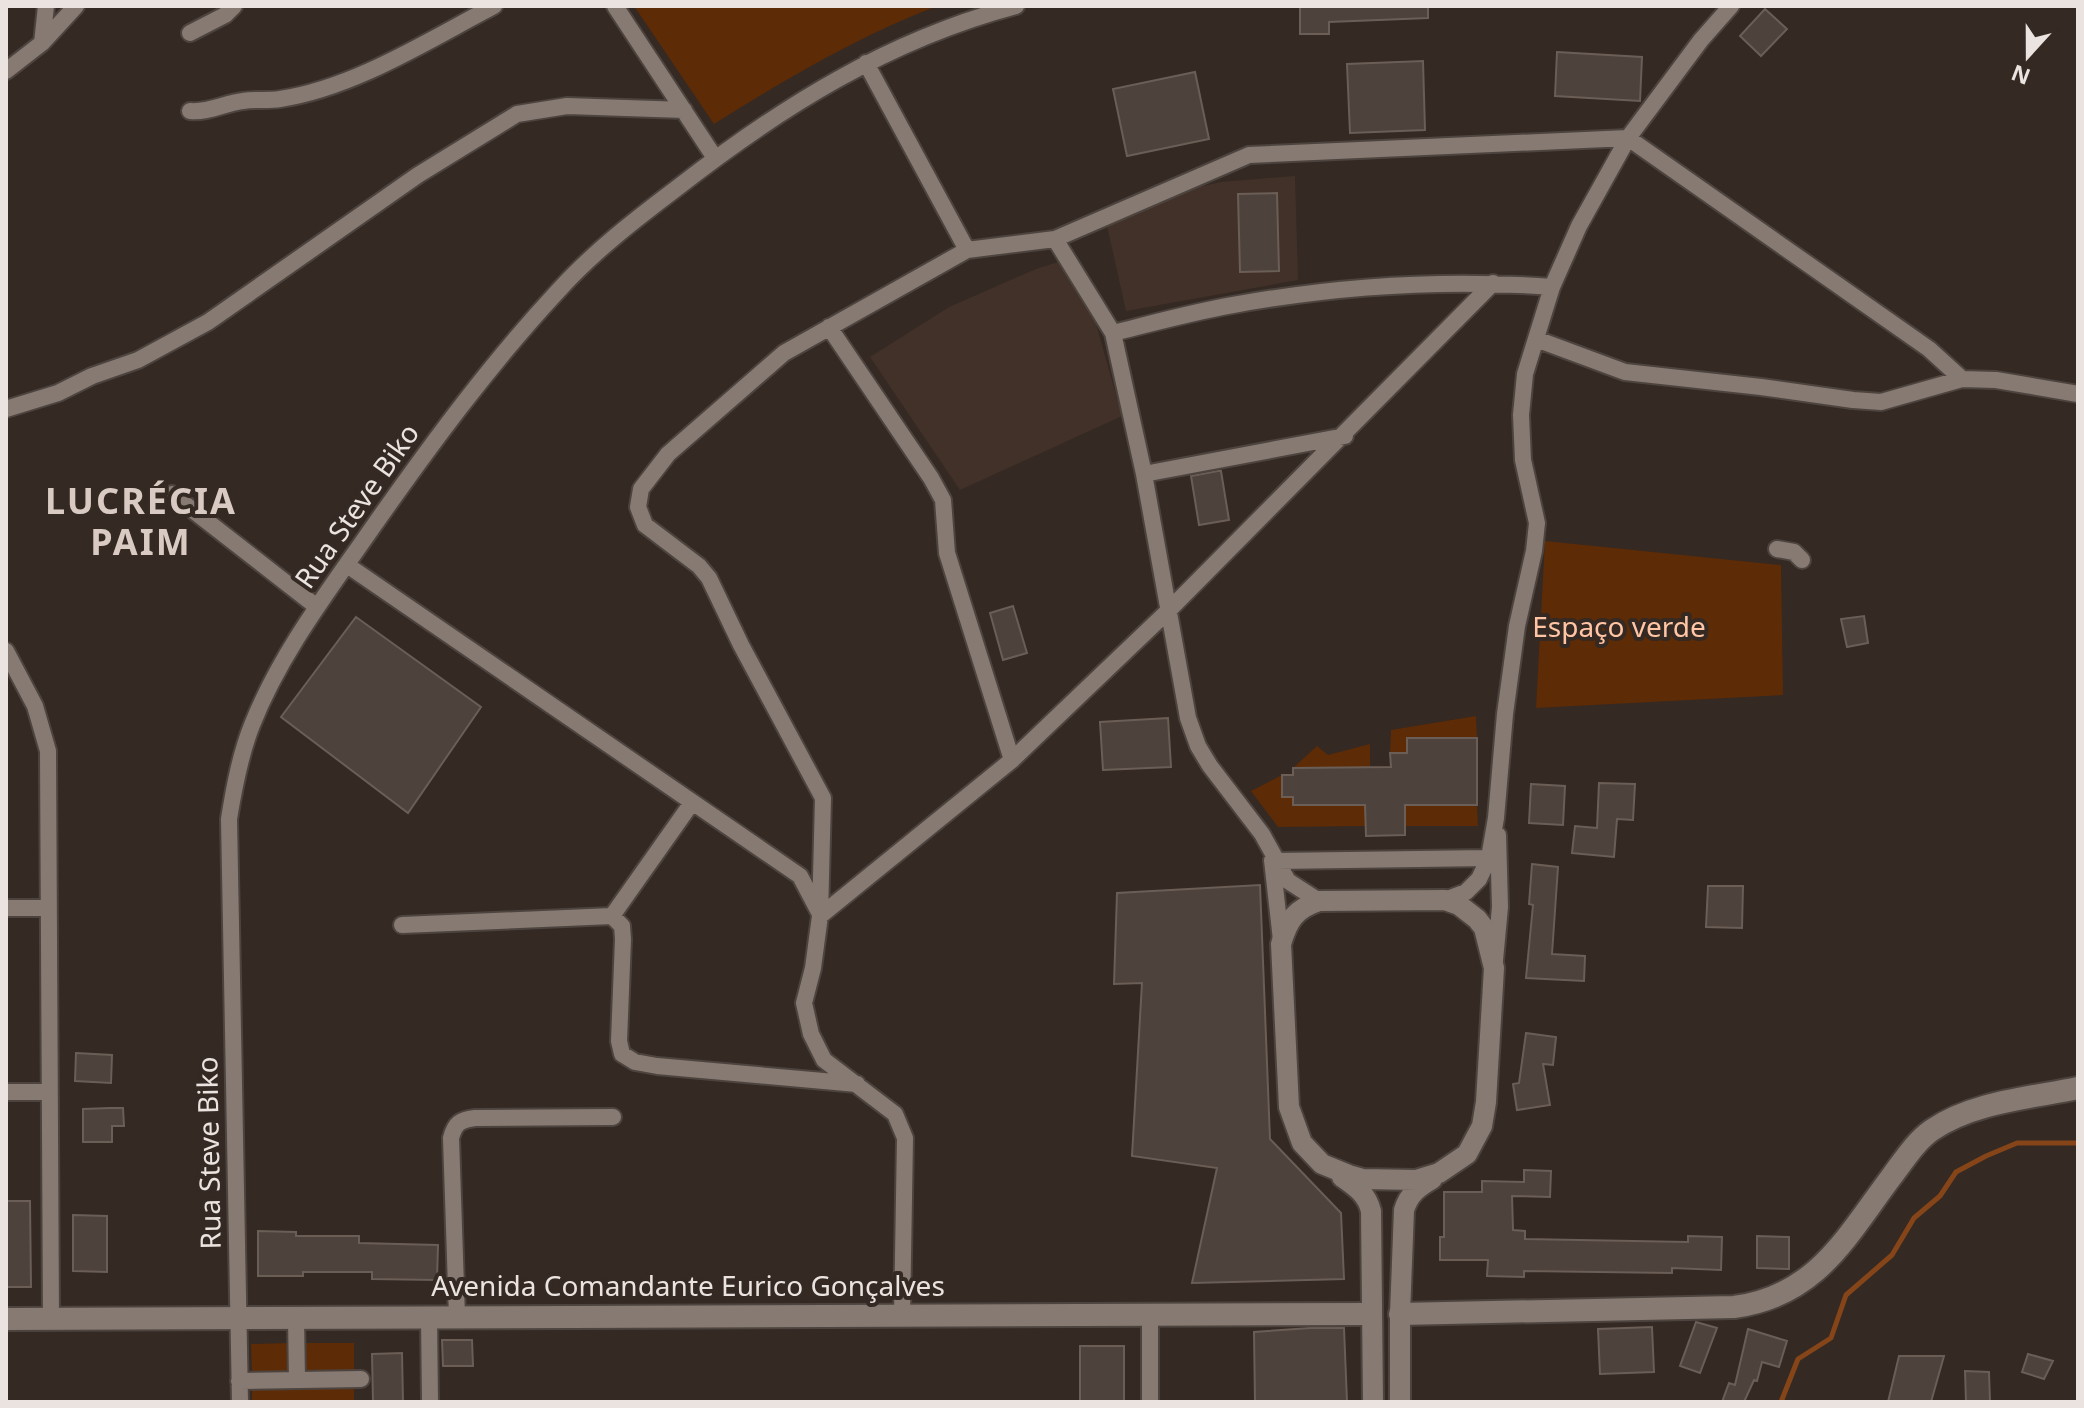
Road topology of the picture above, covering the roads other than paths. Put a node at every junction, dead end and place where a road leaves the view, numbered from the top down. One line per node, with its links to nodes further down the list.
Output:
1 (46, 6): 9 (street)
2 (76, 6): 9 (street)
3 (234, 6): 8 (street)
4 (494, 6): 13 (street)
5 (615, 6): 12 (street)
6 (1016, 6): 10 (street, Rua Steve Biko)
7 (1731, 6): 14 (street)
8 (190, 33)
9 (42, 43): 11 (street)
10 (866, 63): 15 (street, Rua Steve Biko); 17 (street)
11 (6, 71)
12 (684, 110): 15 (street); 25 (street)
13 (190, 111)
14 (1628, 138): 16 (street); 19 (street); 23 (street)
15 (715, 158): 31 (street, Rua Steve Biko)
16 (1055, 239): 17 (street); 21 (street)
17 (967, 250): 20 (street)
18 (1493, 283): 19 (street); 21 (street); 26 (street)
19 (1552, 287): 22 (street)
20 (829, 327): 35 (street); 45 (street)
21 (1113, 333): 27 (street)
22 (1536, 339): 23 (street); 37 (street)
23 (1962, 379): 24 (street)
24 (2078, 394)
25 (6, 409)
26 (1345, 436): 27 (street); 33 (street)
27 (1144, 474): 33 (street)
28 (172, 494): 32 (street)
29 (1777, 549): 30 (street)
30 (1802, 560)
31 (347, 565): 32 (street, Rua Steve Biko); 36 (street)
32 (317, 607): 62 (street, Rua Steve Biko)
33 (1168, 611): 35 (street); 38 (street)
34 (6, 651): 43 (street)
35 (1012, 760): 45 (street)
36 (691, 804): 44 (street); 45 (street)
37 (1496, 818): 39 (street); 48 (street)
38 (1274, 855): 39 (street); 41 (street); 47 (street)
39 (1489, 858): 40 (street)
40 (1445, 900): 41 (street); 48 (street)
41 (1319, 901): 47 (street)
42 (6, 908): 43 (street)
43 (48, 908): 52 (street)
44 (612, 916): 46 (street); 49 (street)
45 (820, 916): 49 (street)
46 (402, 925)
47 (1281, 944): 54 (street)
48 (1494, 968): 55 (street)
49 (860, 1084): 59 (street)
50 (2078, 1088): 57 (main road)
51 (6, 1092): 52 (street)
52 (49, 1092): 65 (street)
53 (613, 1117): 61 (street)
54 (1322, 1164): 55 (street); 56 (street)
55 (1455, 1164): 57 (street)
56 (1371, 1314): 57 (street); 58 (main road, Avenida Comandante Eurico Gonçalves); 72 (street)
57 (1400, 1314): 73 (street)
58 (1150, 1315): 59 (main road, Avenida Comandante Eurico Gonçalves); 71 (street)
59 (902, 1316): 61 (main road, Avenida Comandante Eurico Gonçalves)
60 (429, 1317): 61 (main road, Avenida Comandante Eurico Gonçalves); 63 (main road, Avenida Comandante Eurico Gonçalves); 70 (street)
61 (457, 1317)
62 (238, 1318): 63 (main road, Avenida Comandante Eurico Gonçalves); 65 (main road, Avenida Comandante Eurico Gonçalves); 68 (street, Rua Steve Biko)
63 (296, 1318): 67 (street)
64 (6, 1319): 65 (main road, Avenida Comandante Eurico Gonçalves)
65 (51, 1319)
66 (361, 1379): 67 (street)
67 (297, 1380): 68 (street)
68 (239, 1381): 69 (street, Rua Steve Biko)
69 (240, 1402)
70 (430, 1402)
71 (1150, 1402)
72 (1373, 1402)
73 (1400, 1402)

